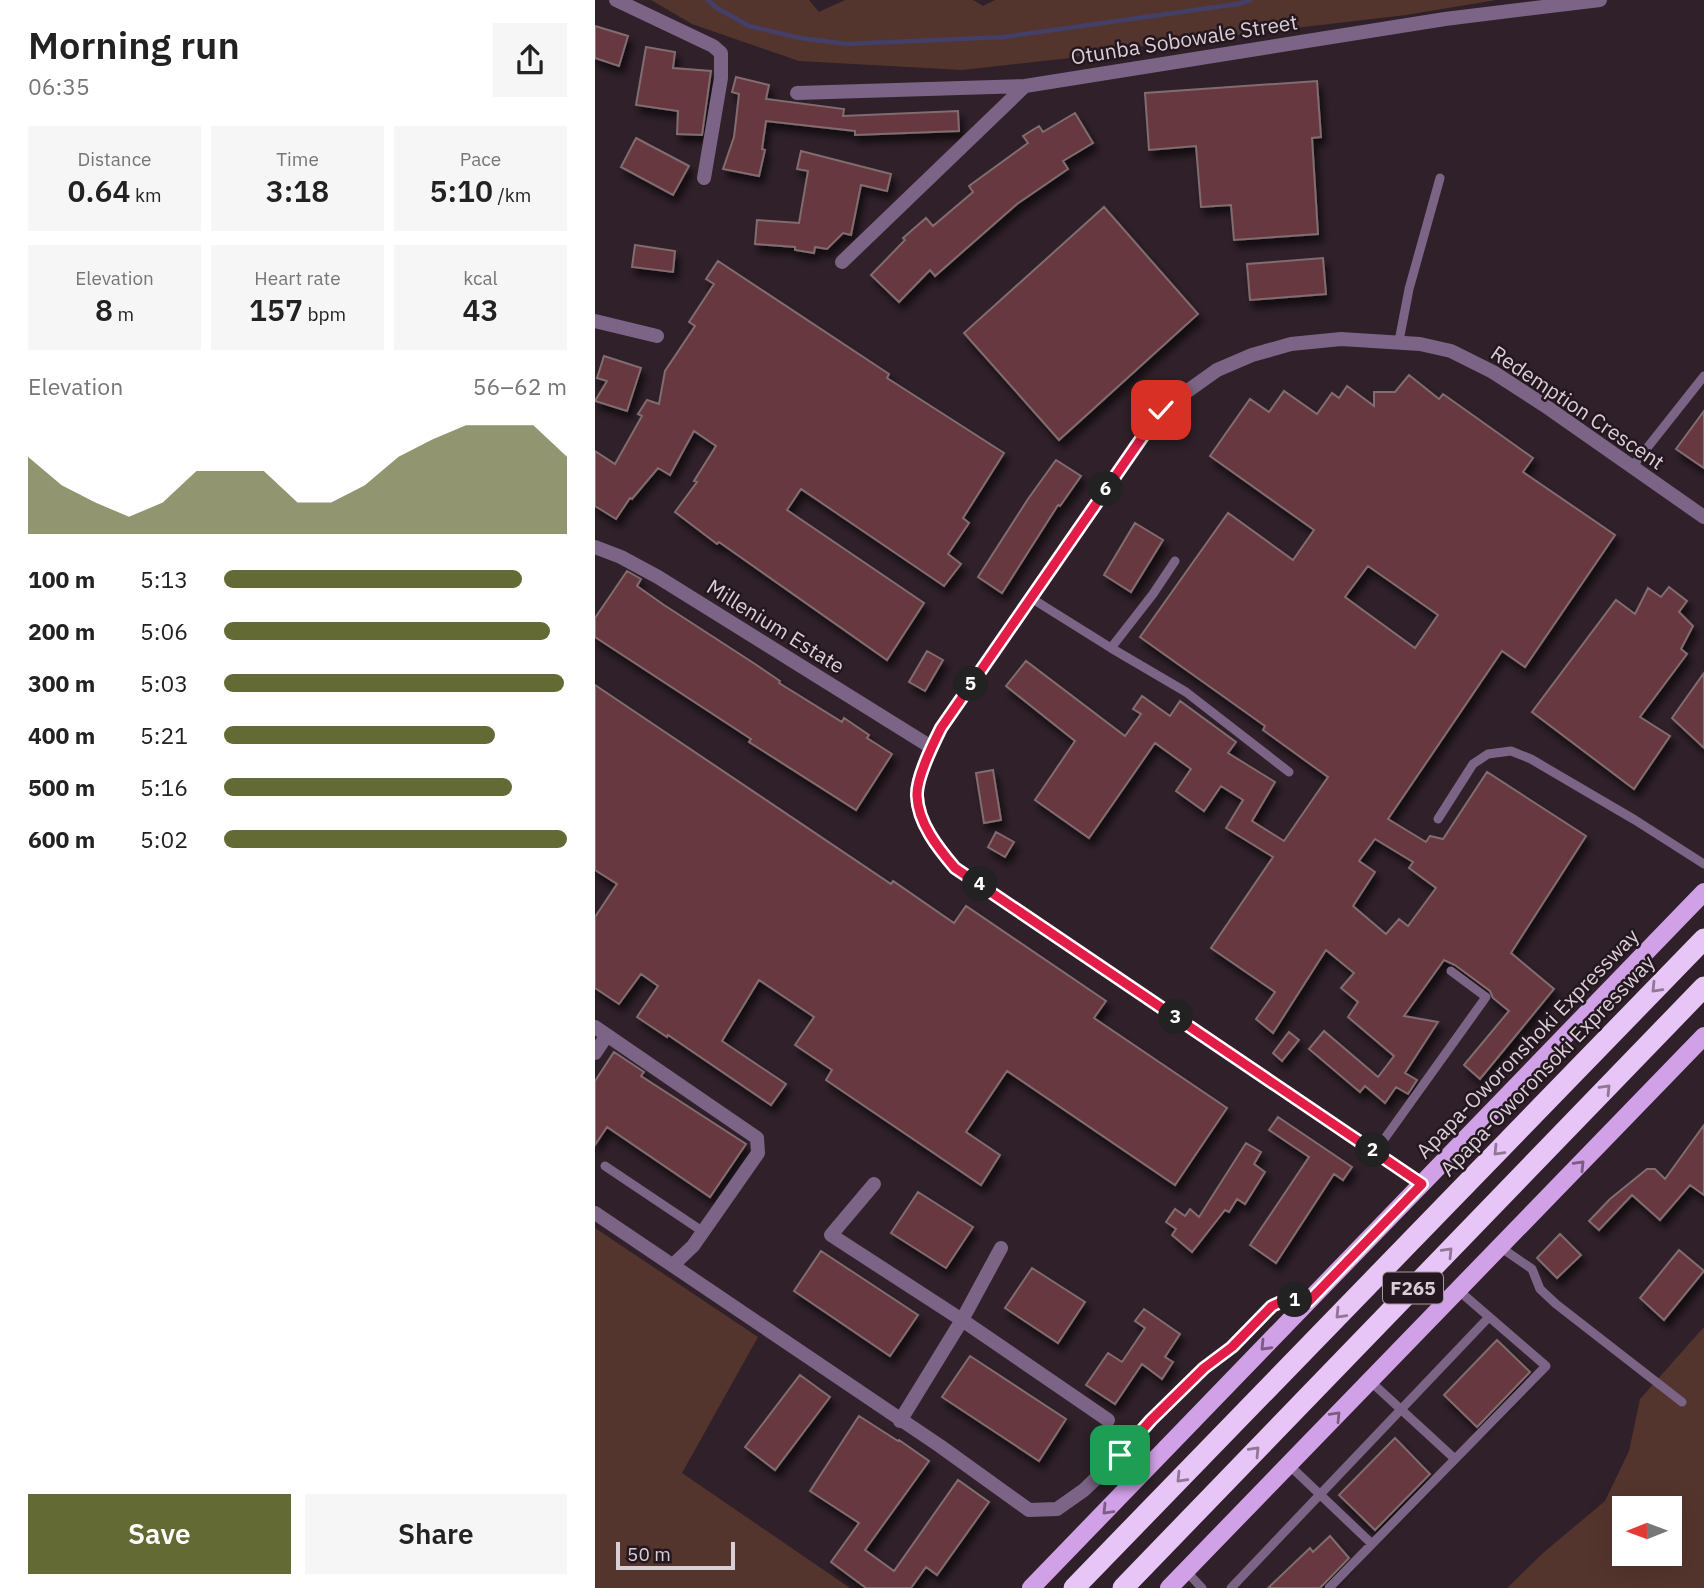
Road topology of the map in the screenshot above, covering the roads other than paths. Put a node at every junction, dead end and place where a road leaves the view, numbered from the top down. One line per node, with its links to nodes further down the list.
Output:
1 (616, 0): 5 (street)
2 (1600, 0): 3 (street, Otunba Sobowale Street)
3 (1025, 86): 4 (street, Otunba Sobowale Street); 7 (street)
4 (797, 93)
5 (703, 178)
6 (1440, 178): 10 (lane)
7 (842, 262)
8 (595, 321): 9 (street)
9 (657, 337)
10 (1398, 341): 12 (street, Redemption Crescent); 16 (street, Redemption Crescent)
11 (1704, 376): 12 (lane)
12 (1632, 467): 13 (street, Redemption Crescent)
13 (1704, 517)
14 (597, 551): 18 (street, Millenium Estate)
15 (1175, 561): 17 (lane)
16 (1031, 598): 17 (lane); 18 (street, Redemption Crescent)
17 (1111, 648): 19 (lane)
18 (931, 747): 29 (street, Redemption Crescent)
19 (1289, 772)
20 (1438, 819): 21 (lane)
21 (1704, 864)
22 (1704, 892): 32 (main road, Apapa-Oworonshoki Expressway)
23 (1704, 939): 52 (highway, Apapa-Oworonsoki Expressway / F265, one-way to 52)
24 (1451, 971): 29 (lane)
25 (1704, 987): 54 (highway, F265, one-way to 25)
26 (601, 1031): 28 (street); 34 (street)
27 (1704, 1036): 35 (main road, one-way to 27)
28 (595, 1053)
29 (1375, 1152): 32 (street, Redemption Crescent)
30 (605, 1166): 34 (lane)
31 (874, 1184): 41 (street)
32 (1422, 1184): 39 (main road, Apapa-Oworonshoki Expressway)
33 (595, 1213): 37 (street)
34 (702, 1231): 37 (street)
35 (1500, 1247): 38 (main road); 43 (lane)
36 (1001, 1248): 41 (street)
37 (673, 1265): 46 (street)
38 (1458, 1290): 40 (lane); 42 (main road)
39 (1309, 1301): 46 (street); 53 (main road, Apapa-Oworonshoki Expressway, one-way to 53)
40 (1489, 1317): 44 (lane); 47 (lane)
41 (962, 1320): 45 (street); 46 (street)
42 (1370, 1381): 44 (lane); 48 (main road, one-way to 42)
43 (1682, 1402)
44 (1401, 1410): 47 (lane); 49 (lane)
45 (1108, 1420)
46 (900, 1421)
47 (1455, 1459): 50 (lane)
48 (1289, 1465): 49 (lane); 51 (main road)
49 (1320, 1494): 50 (lane); 57 (lane)
50 (1372, 1544): 58 (lane)
51 (1185, 1571): 55 (main road); 56 (lane)
52 (1075, 1587)
53 (1031, 1588)
54 (1123, 1588)
55 (1169, 1588)
56 (1202, 1588)
57 (1231, 1588)
58 (1329, 1588)

